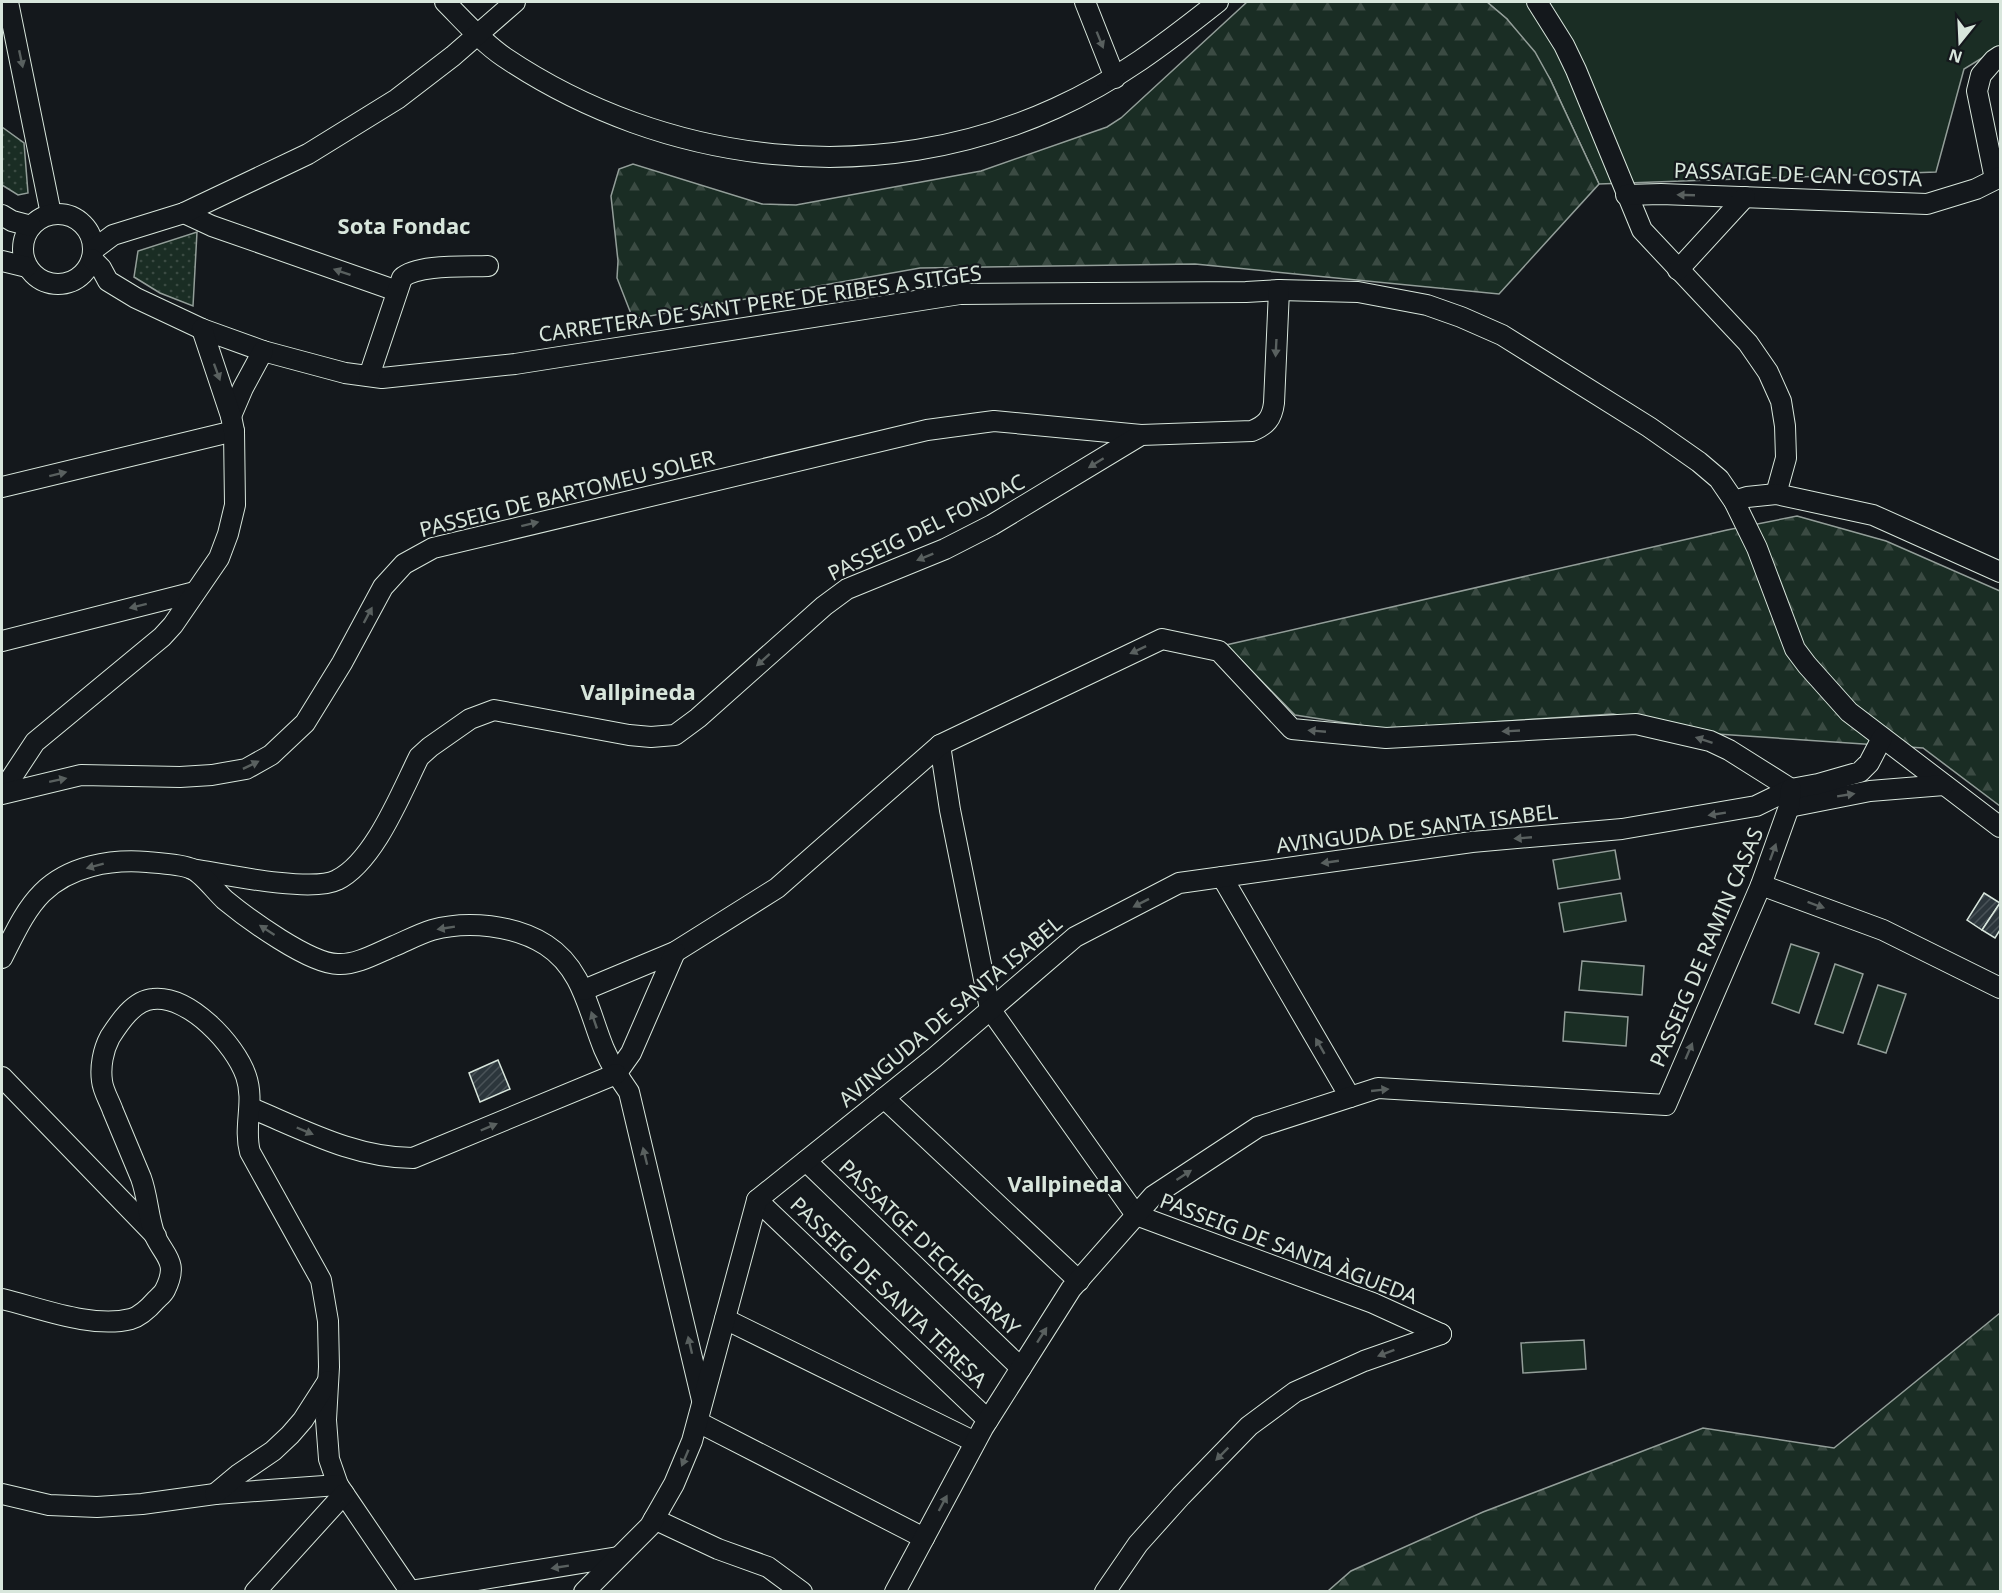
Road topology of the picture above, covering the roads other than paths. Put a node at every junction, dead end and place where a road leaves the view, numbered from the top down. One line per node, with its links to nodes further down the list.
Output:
1 (8, 2): 14 (street, one-way to 14)
2 (445, 2): 7 (street)
3 (515, 2): 7 (street)
4 (1085, 2): 9 (street, one-way to 9)
5 (1218, 2): 9 (street)
6 (1538, 2): 11 (street)
7 (478, 35): 9 (street); 13 (street)
8 (2001, 56): 10 (street)
9 (1116, 78)
10 (1998, 178): 12 (street, PASSATGE DE CAN COSTA)
11 (1626, 195): 12 (street, PASSATGE DE CAN COSTA, one-way to 11); 23 (street)
12 (1744, 197): 23 (street)
13 (184, 213): 17 (street); 27 (street, one-way to 13)
14 (51, 214): 16 (street); 18 (street)
15 (7, 218): 18 (street)
16 (87, 230): 17 (street); 19 (street)
17 (113, 235): 19 (street)
18 (26, 237): 20 (street); 21 (street)
19 (93, 255): 24 (street); 25 (street, CARRETERA DE SANT PERE DE RIBES A SITGES)
20 (2, 259): 21 (street)
21 (27, 267): 24 (street)
22 (488, 267): 27 (street)
23 (1678, 270): 34 (street)
24 (80, 277): 25 (street, CARRETERA DE SANT PERE DE RIBES A SITGES)
25 (108, 281): 28 (street, CARRETERA DE SANT PERE DE RIBES A SITGES)
26 (1280, 290): 30 (street, CARRETERA DE SANT PERE DE RIBES A SITGES); 32 (street, PASSEIG DEL FONDAC, one-way to 32); 35 (street, CARRETERA DE SANT PERE DE RIBES A SITGES)
27 (397, 291): 30 (street)
28 (202, 329): 29 (street, CARRETERA DE SANT PERE DE RIBES A SITGES); 31 (street, one-way to 31)
29 (263, 351): 30 (street, CARRETERA DE SANT PERE DE RIBES A SITGES); 31 (street)
30 (369, 376)
31 (233, 424): 33 (street, one-way to 31); 37 (street)
32 (1141, 435): 42 (street, PASSEIG DE BARTOMEU SOLER, one-way to 32); 45 (street, PASSEIG DEL FONDAC, one-way to 45)
33 (2, 487)
34 (1776, 494): 35 (street); 36 (street)
35 (1734, 501): 39 (street, CARRETERA DE SANT PERE DE RIBES A SITGES)
36 (2001, 572)
37 (195, 592): 38 (street, one-way to 38); 42 (street)
38 (2, 641)
39 (1882, 738): 41 (street, CARRETERA DE SANT PERE DE RIBES A SITGES); 43 (street, AVINGUDA DE SANTA ISABEL)
40 (940, 745): 43 (street, one-way to 40); 48 (street); 52 (street, PASSEIG DE SANTA ÀGUEDA)
41 (1944, 785): 43 (street, one-way to 41); 44 (street, CARRETERA DE SANT PERE DE RIBES A SITGES)
42 (2, 793)
43 (1790, 798): 46 (street, AVINGUDA DE SANTA ISABEL, one-way to 46); 47 (street, PASSEIG DE RAMIN CASAS, one-way to 43)
44 (2001, 827)
45 (192, 869): 49 (street, PASSEIG DEL FONDAC, one-way to 49); 51 (street, one-way to 45)
46 (1222, 877): 52 (street, AVINGUDA DE SANTA ISABEL, one-way to 52); 55 (street, one-way to 46)
47 (1761, 885): 50 (street, one-way to 50); 55 (street, PASSEIG DE RAMIN CASAS, one-way to 47)
48 (675, 952): 51 (street); 53 (street)
49 (2, 958)
50 (2001, 988)
51 (584, 990): 53 (street, one-way to 51)
52 (990, 1009): 56 (street, AVINGUDA DE SANTA ISABEL); 60 (street, PASSEIG DE SANTA ÀGUEDA)
53 (616, 1074): 57 (street, one-way to 53); 67 (street, one-way to 53)
54 (2, 1077): 61 (street)
55 (1350, 1097): 60 (street, one-way to 55)
56 (884, 1098): 58 (street, AVINGUDA DE SANTA ISABEL); 62 (street)
57 (251, 1108): 61 (street); 66 (street)
58 (806, 1161): 59 (street, AVINGUDA DE SANTA ISABEL); 65 (street, PASSATGE D'ECHEGARAY)
59 (757, 1200): 64 (street); 68 (street, PASSEIG DE SANTA TERESA)
60 (1136, 1215): 62 (street); 82 (street, PASSEIG DE SANTA ÀGUEDA, one-way to 82)
61 (156, 1236): 63 (street)
62 (1078, 1281): 65 (street, one-way to 62)
63 (2, 1299)
64 (725, 1319): 67 (street); 70 (street)
65 (1021, 1368): 68 (street)
66 (329, 1379): 71 (street); 73 (street)
67 (703, 1402): 69 (street)
68 (988, 1420): 70 (street)
69 (698, 1422): 74 (street, one-way to 74); 75 (street)
70 (975, 1442): 75 (street, one-way to 70)
71 (341, 1489): 73 (street); 77 (street); 78 (street)
72 (2, 1494): 73 (street)
73 (215, 1494)
74 (654, 1519): 76 (street); 80 (street)
75 (924, 1538): 81 (street)
76 (618, 1557): 77 (street, one-way to 77); 79 (street)
77 (410, 1591)
78 (255, 1592)
79 (584, 1592)
80 (802, 1592)
81 (895, 1592)
82 (1105, 1592)

